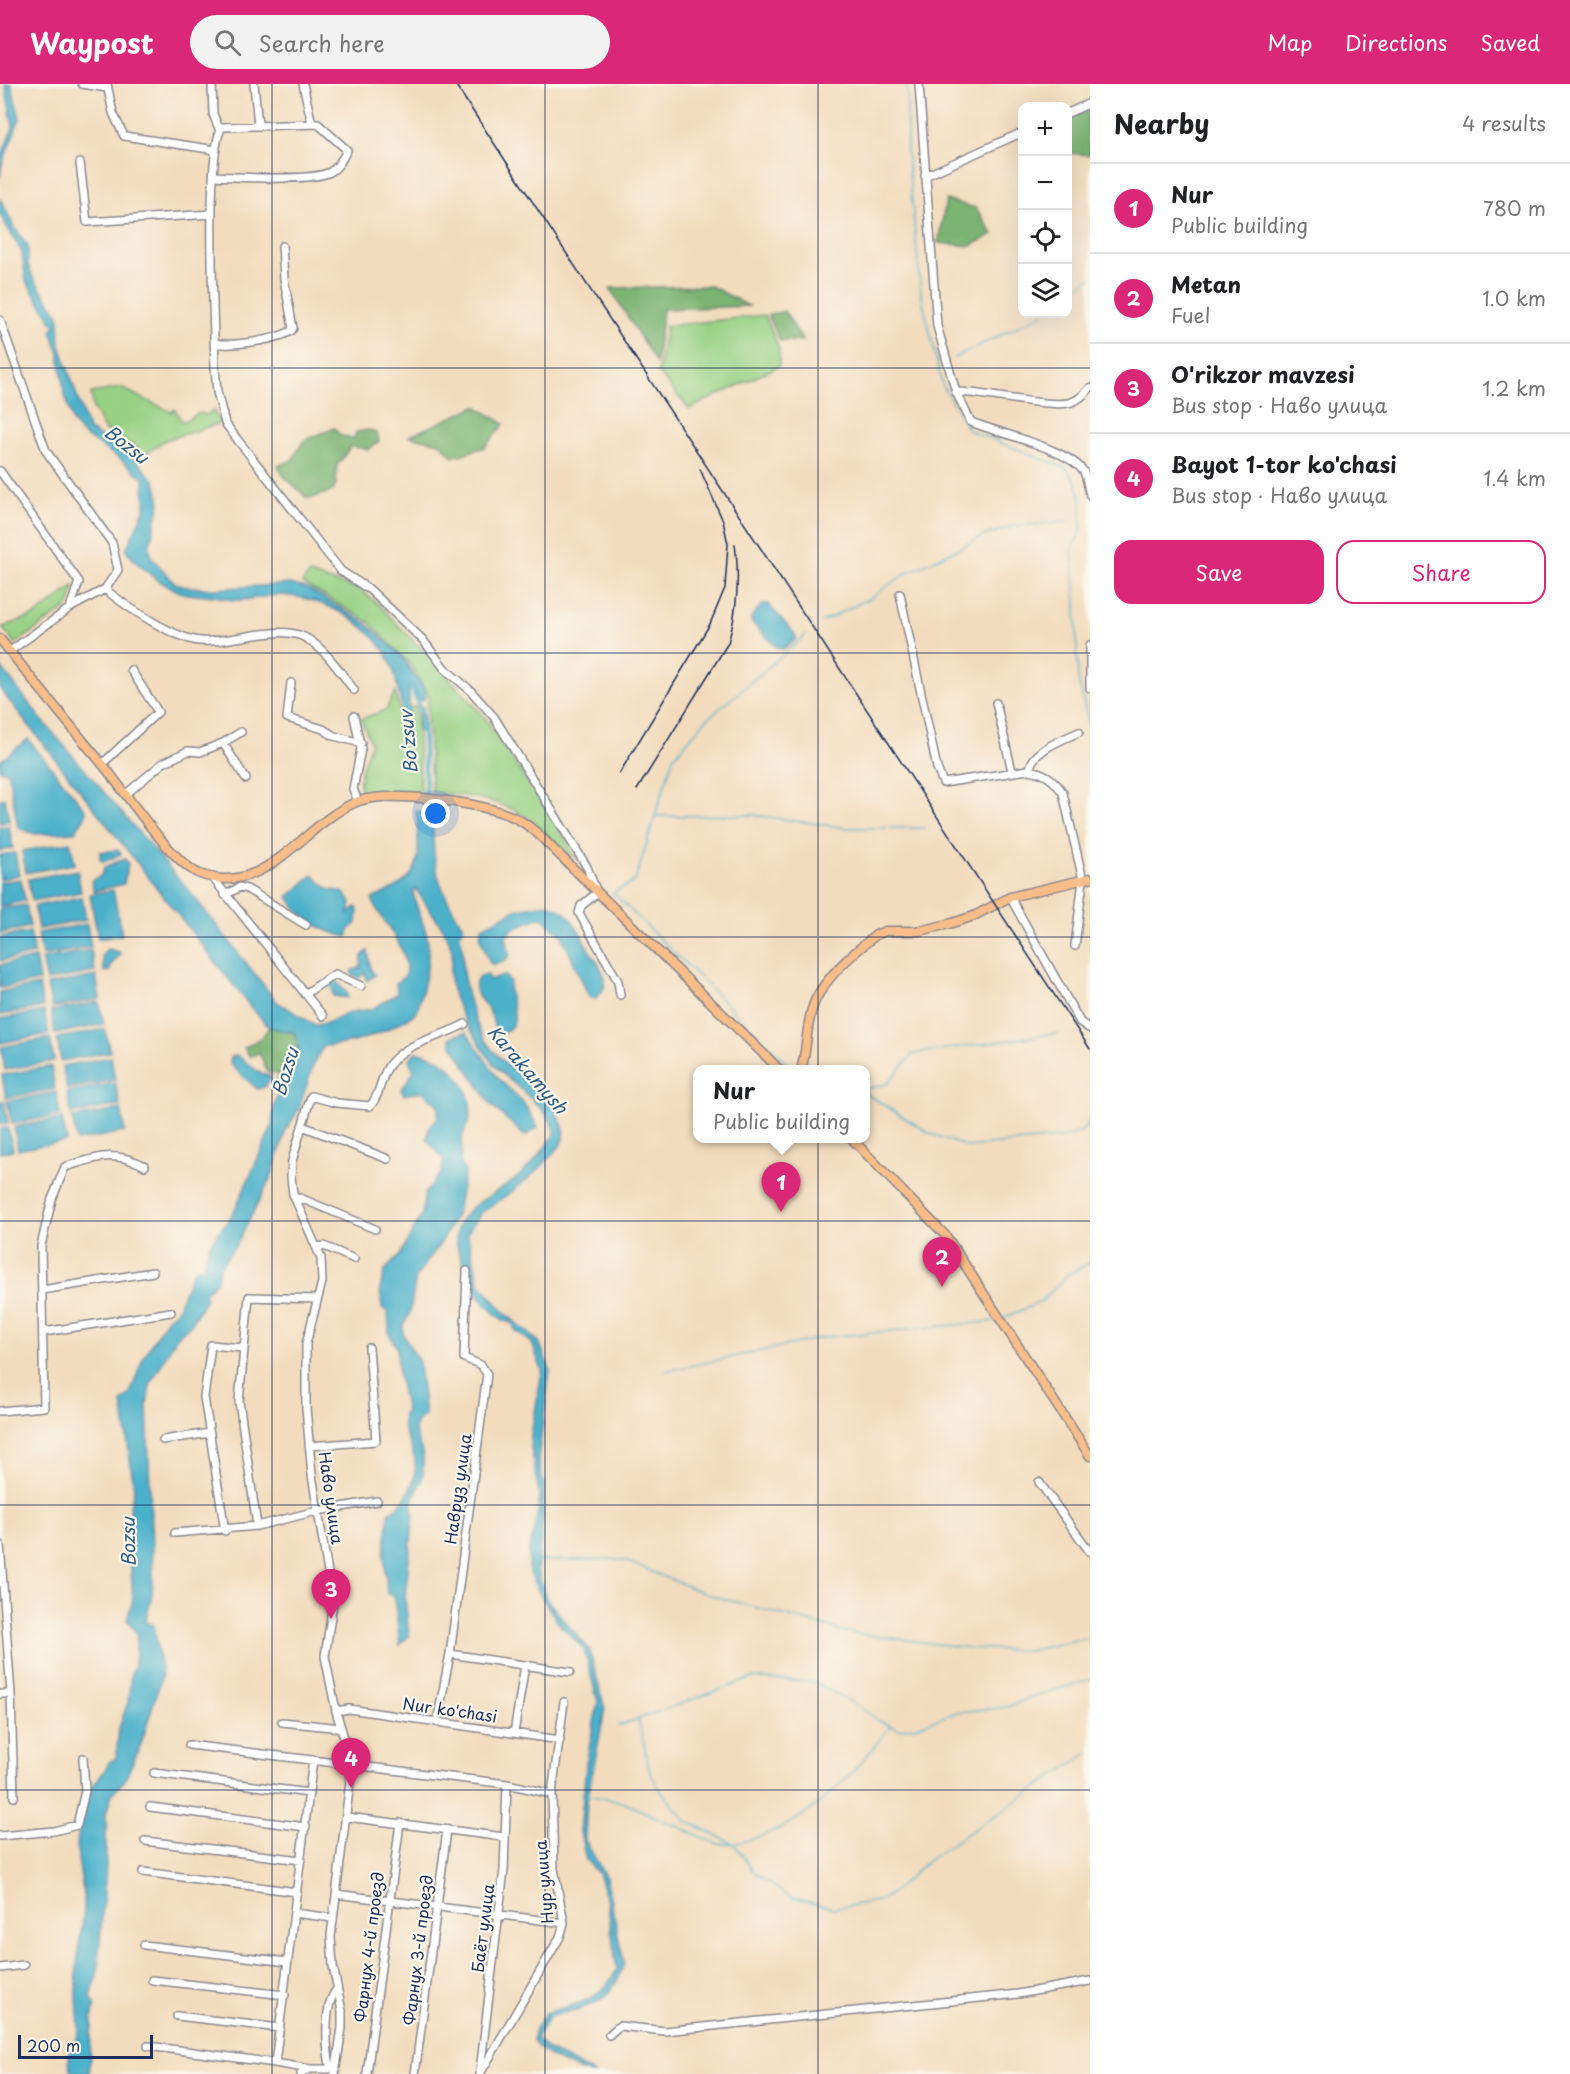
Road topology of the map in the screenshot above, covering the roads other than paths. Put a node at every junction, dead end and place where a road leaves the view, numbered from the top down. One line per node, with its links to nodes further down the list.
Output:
1 (82, 84): 6 (street)
2 (212, 84): 11 (street)
3 (254, 84): 10 (street)
4 (303, 84): 9 (street)
5 (919, 84): 16 (street)
6 (107, 86): 13 (street)
7 (1090, 103): 8 (street)
8 (1072, 111)
9 (312, 124): 10 (street); 15 (street)
10 (258, 125): 11 (street)
11 (220, 131): 13 (street)
12 (1018, 134): 16 (street)
13 (216, 150): 15 (street)
14 (80, 163): 17 (street)
15 (214, 176): 17 (street)
16 (925, 176): 22 (street)
17 (213, 214): 20 (street)
18 (282, 246): 20 (street)
19 (0, 320): 25 (street)
20 (214, 343): 49 (street)
21 (1090, 388): 22 (street)
22 (956, 392): 24 (street)
23 (0, 471): 27 (street)
24 (1090, 495)
25 (105, 589): 27 (street); 34 (street)
26 (900, 594): 43 (street)
27 (70, 608): 30 (street)
28 (0, 639): 30 (main road)
29 (1090, 645): 33 (street)
30 (10, 651): 41 (main road)
31 (131, 670): 41 (street)
32 (291, 683): 40 (street)
33 (1090, 688)
34 (354, 690)
35 (996, 704): 43 (street)
36 (354, 716): 40 (street)
37 (241, 732): 39 (street)
38 (1079, 732): 42 (street)
39 (223, 743): 44 (street); 45 (street)
40 (361, 743): 46 (street)
41 (102, 765): 45 (main road)
42 (1030, 770): 43 (street); 48 (street)
43 (1012, 771)
44 (246, 778)
45 (126, 794): 47 (main road)
46 (358, 801): 47 (main road); 49 (main road)
47 (212, 878): 50 (street)
48 (1086, 879): 51 (main road); 53 (street)
49 (597, 893): 56 (street); 60 (main road)
50 (225, 895): 52 (street); 55 (street)
51 (1010, 897): 59 (street); 61 (main road)
52 (306, 925)
53 (1075, 946)
54 (361, 986): 55 (street)
55 (305, 994): 57 (street)
56 (620, 995)
57 (323, 1016)
58 (465, 1024): 62 (street, Наво улица)
59 (1090, 1029)
60 (775, 1065)
61 (802, 1065)
62 (302, 1126): 64 (street); 66 (street, Наво улица)
63 (856, 1143): 82 (main road)
64 (388, 1160)
65 (145, 1166): 72 (street)
66 (295, 1199): 67 (street); 68 (street, Наво улица)
67 (375, 1229)
68 (316, 1247): 69 (street); 73 (street, Наво улица)
69 (354, 1259)
70 (467, 1271): 92 (street, Навруз улица)
71 (153, 1272): 72 (street)
72 (42, 1290): 75 (street)
73 (317, 1299): 76 (street); 81 (street, Наво улица)
74 (171, 1312): 75 (street)
75 (44, 1332): 78 (street)
76 (243, 1348): 79 (street); 86 (street)
77 (369, 1348): 81 (street)
78 (0, 1411)
79 (210, 1433): 80 (street); 87 (street)
80 (164, 1440)
81 (309, 1446): 85 (street, Наво улица)
82 (1089, 1454)
83 (1040, 1482): 91 (street)
84 (377, 1501): 85 (street)
85 (317, 1511): 86 (street); 99 (street, Наво улица)
86 (256, 1526): 87 (street)
87 (225, 1531): 88 (street)
88 (175, 1533)
89 (0, 1544): 90 (street)
90 (0, 1549): 93 (street)
91 (1090, 1552)
92 (450, 1654): 94 (street); 101 (street, Навруз улица)
93 (4, 1663): 97 (street)
94 (525, 1665): 95 (street); 103 (street)
95 (570, 1672)
96 (0, 1694): 97 (street)
97 (11, 1694): 113 (street)
98 (564, 1702): 104 (street, Нур улица)
99 (336, 1711): 101 (street, Nur ko'chasi); 102 (street, Наво улица)
100 (282, 1722): 102 (street)
101 (437, 1722): 103 (street, Nur ko'chasi)
102 (341, 1728): 108 (street, Наво улица)
103 (514, 1734): 104 (street, Nur ko'chasi)
104 (560, 1740): 112 (street, Нур улица)
105 (189, 1746): 107 (street)
106 (83, 1758): 119 (street)
107 (313, 1760): 108 (street); 111 (street)
108 (351, 1765): 110 (street); 115 (street, Наво улица)
109 (154, 1773): 111 (street)
110 (507, 1784): 112 (street); 120 (street, Баёт улица)
111 (309, 1793): 117 (street)
112 (552, 1794): 131 (street, Нур улица)
113 (14, 1797)
114 (150, 1808): 117 (street)
115 (347, 1816): 116 (street); 125 (street, Наво улица)
116 (400, 1823): 118 (street); 126 (street, Фарнух 4-й проезд)
117 (306, 1827): 122 (street)
118 (447, 1830): 120 (street); 127 (street, Фарнух 3-й проезд)
119 (0, 1836)
120 (504, 1837): 129 (street, Баёт улица)
121 (145, 1841): 122 (street)
122 (301, 1860): 124 (street)
123 (143, 1872): 124 (street)
124 (297, 1892): 128 (street)
125 (336, 1894): 126 (street); 130 (street, Наво улица)
126 (388, 1901): 127 (street); 148 (street, Фарнух 4-й проезд)
127 (437, 1907): 129 (street); 149 (street, Фарнух 3-й проезд)
128 (294, 1913): 130 (street); 133 (street)
129 (498, 1916): 131 (street); 150 (street, Баёт улица)
130 (332, 1917): 138 (street, Наво улица)
131 (564, 1923): 150 (street, Нур улица)
132 (144, 1945): 133 (street)
133 (288, 1962): 139 (street)
134 (24, 1965): 135 (street)
135 (0, 1968)
136 (152, 1980): 139 (street)
137 (1090, 1980): 142 (street)
138 (337, 1989): 146 (street, Наво улица); 146 (street)
139 (285, 1995): 141 (street)
140 (177, 2016): 141 (street)
141 (280, 2028): 144 (street)
142 (609, 2035)
143 (148, 2046): 144 (street)
144 (275, 2064): 145 (street)
145 (310, 2069): 146 (street); 147 (street)
146 (333, 2071)
147 (301, 2074)
148 (367, 2074)
149 (415, 2074)
150 (480, 2074)

